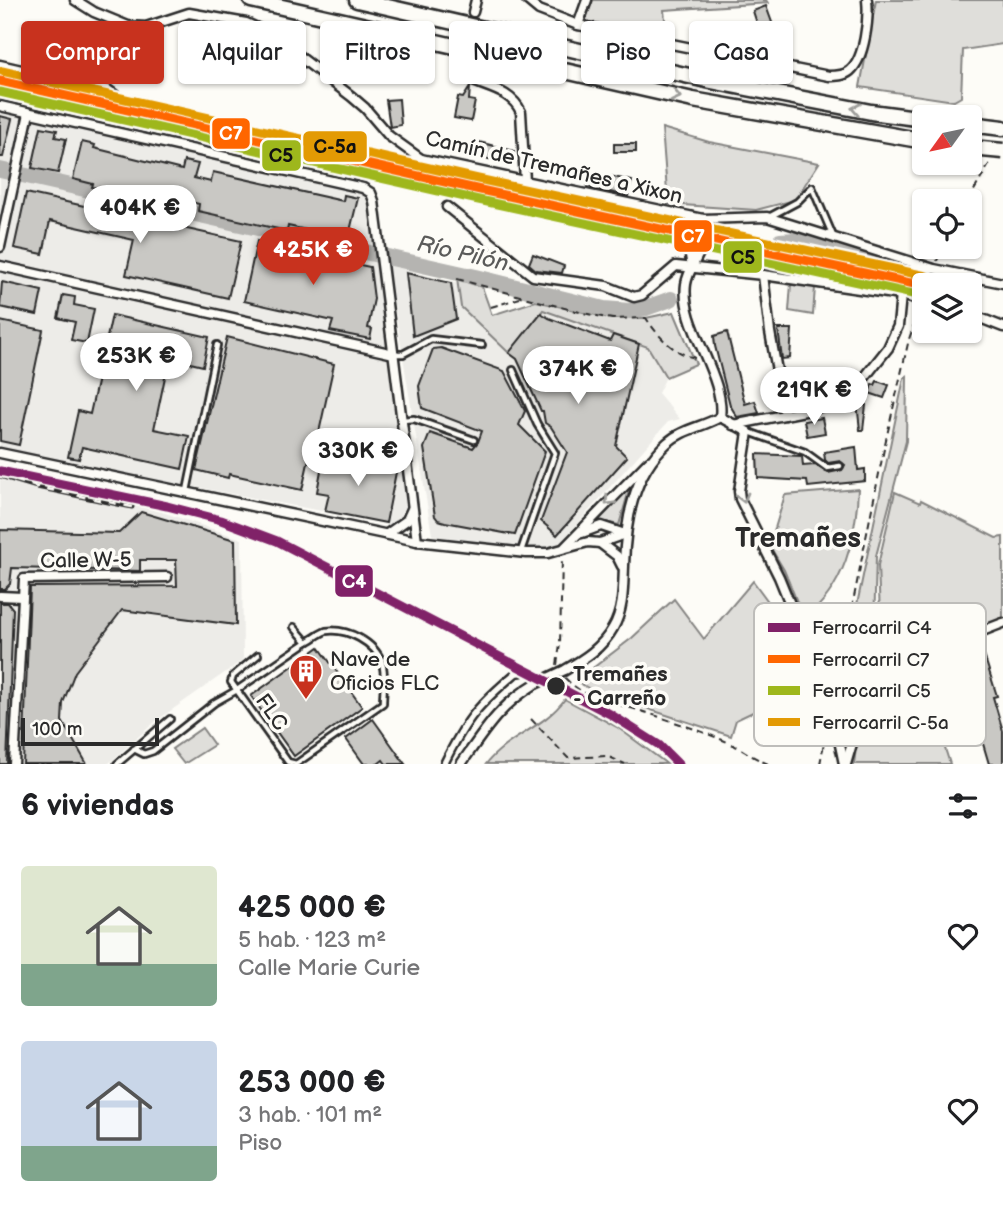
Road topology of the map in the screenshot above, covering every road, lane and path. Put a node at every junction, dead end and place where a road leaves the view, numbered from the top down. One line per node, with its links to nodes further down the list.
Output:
1 (75, 0): 20 (street, Camín de Tremañes a Xixon)
2 (251, 0): 17 (highway, one-way to 17)
3 (357, 0): 14 (highway, one-way to 3)
4 (476, 0): 8 (street)
5 (527, 0): 9 (street)
6 (587, 0): 9 (street)
7 (867, 0): 9 (street)
8 (473, 12)
9 (578, 25)
10 (0, 65): 20 (street)
11 (483, 84): 24 (street)
12 (0, 106): 13 (street)
13 (29, 113): 30 (street); 45 (street)
14 (912, 117)
15 (982, 126): 16 (highway)
16 (1003, 128)
17 (912, 139)
18 (982, 149): 19 (highway, bridge)
19 (1003, 151)
20 (421, 159): 24 (street, Camín de Tremañes a Xixon)
21 (991, 161): 25 (path)
22 (421, 170): 23 (path)
23 (430, 172)
24 (525, 181): 28 (street, Camín de Tremañes a Xixon)
25 (975, 189)
26 (447, 207): 32 (street)
27 (767, 218): 28 (street, Camín de Tremañes a Xixon); 29 (street, Camín de Tremañes a Xixon); 29 (lane)
28 (700, 233): 32 (street)
29 (833, 237): 35 (street, Camín de Tremañes a Xixon)
30 (0, 247)
31 (0, 266): 45 (street)
32 (692, 268): 33 (street); 49 (street)
33 (763, 275): 36 (street); 48 (street)
34 (457, 279): 37 (path)
35 (1003, 283)
36 (901, 295): 38 (street); 48 (street)
37 (521, 297): 39 (path); 46 (path)
38 (912, 299)
39 (491, 307)
40 (982, 319): 41 (street)
41 (1003, 327)
42 (912, 330): 71 (path)
43 (217, 345): 57 (lane)
44 (482, 345): 45 (lane)
45 (394, 354): 50 (street)
46 (695, 358)
47 (513, 370): 65 (lane)
48 (785, 415): 51 (street)
49 (720, 417): 51 (street); 55 (street)
50 (402, 420): 53 (lane); 58 (street)
51 (733, 425): 52 (street)
52 (748, 432): 56 (lane); 70 (street, one-way to 70)
53 (474, 440)
54 (0, 453): 57 (street)
55 (656, 454): 60 (street); 61 (street, one-way to 61)
56 (840, 466)
57 (187, 492): 59 (street)
58 (413, 507): 59 (street); 62 (street)
59 (387, 534): 62 (street)
60 (625, 534): 61 (street); 63 (street); 66 (street)
61 (578, 535): 64 (street)
62 (417, 541): 65 (street)
63 (600, 542): 64 (street); 66 (street)
64 (562, 549): 65 (street); 92 (path)
65 (521, 552)
66 (624, 568): 89 (street, bridge)
67 (167, 577): 69 (street, Calle W-5)
68 (0, 596): 69 (street)
69 (22, 597): 86 (street, Calle W-5)
70 (790, 603)
71 (853, 603)
72 (1003, 624): 74 (street)
73 (294, 627): 75 (lane)
74 (986, 630)
75 (307, 642): 78 (lane, FLC); 78 (lane, FLC)
76 (258, 655): 78 (lane)
77 (522, 671): 88 (street)
78 (237, 690): 84 (lane)
79 (170, 719): 84 (lane)
80 (531, 719): 85 (path)
81 (824, 746): 93 (path)
82 (841, 746): 94 (street)
83 (850, 746): 94 (street)
84 (134, 749): 87 (lane)
85 (568, 758): 90 (path); 91 (path)
86 (14, 764)
87 (117, 764)
88 (444, 764)
89 (461, 764)
90 (567, 764)
91 (625, 764)
92 (768, 764)
93 (820, 764)
94 (845, 764)

